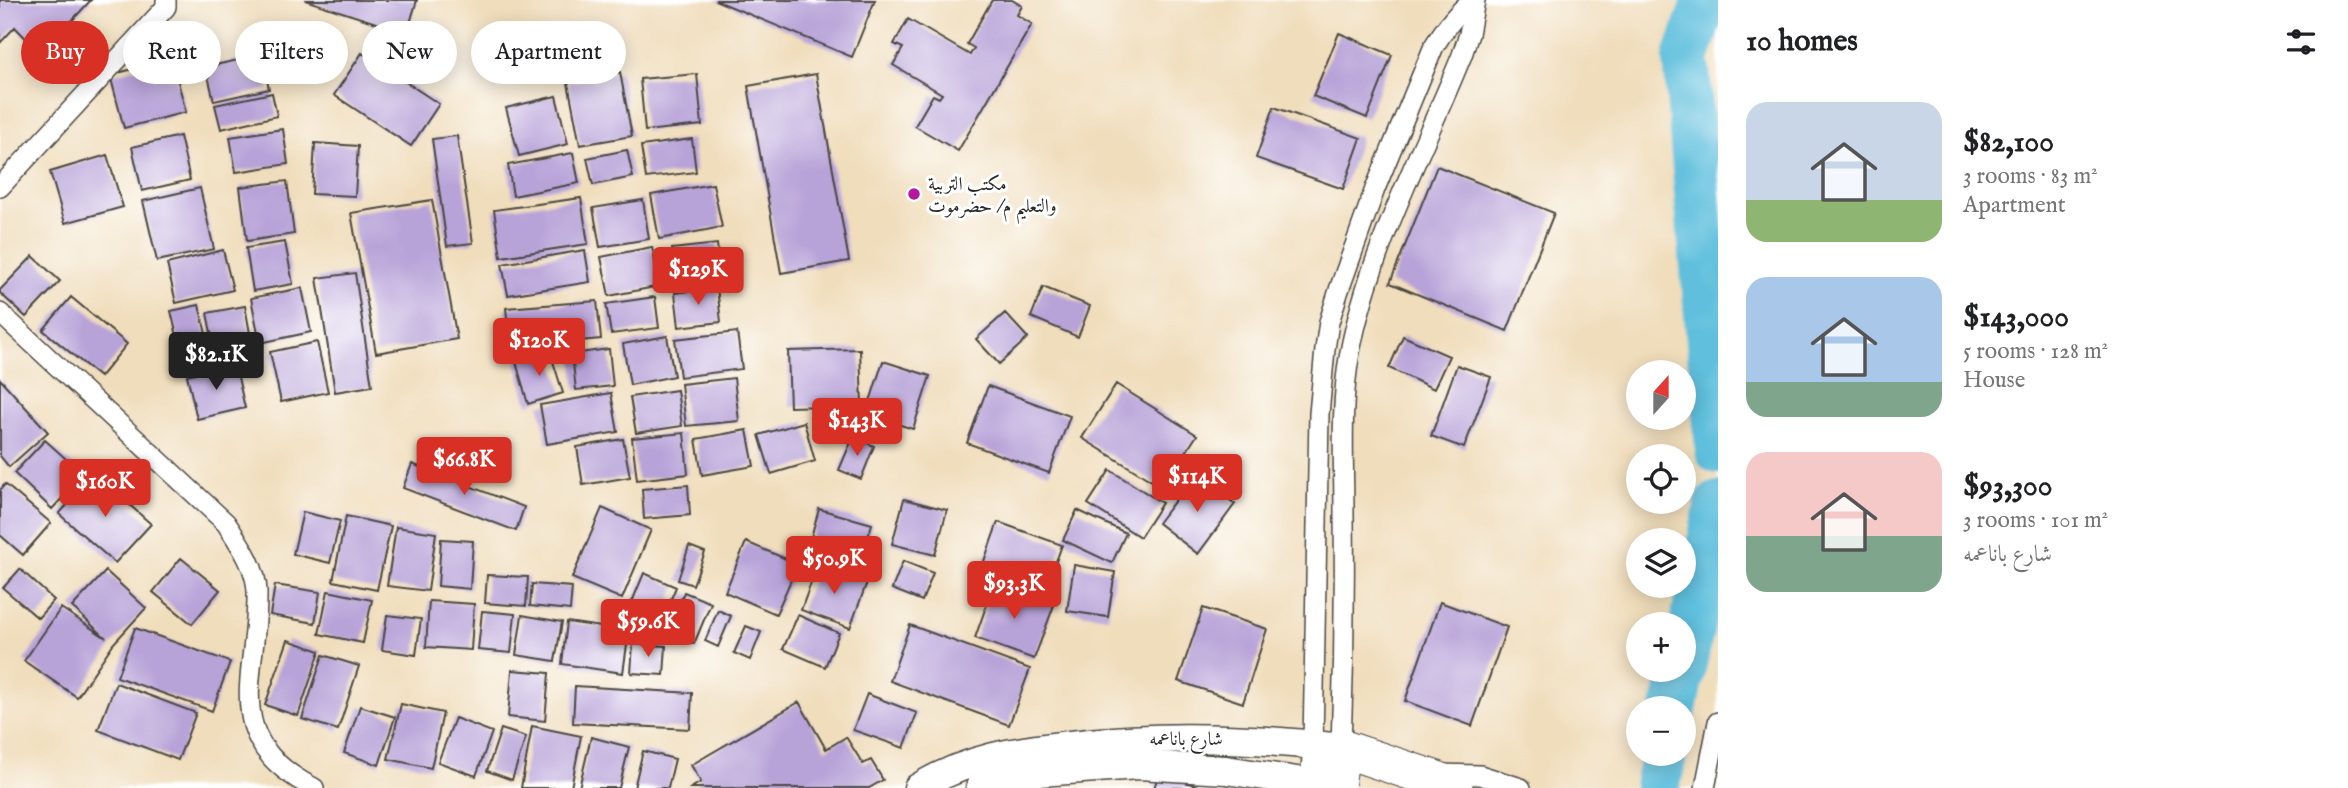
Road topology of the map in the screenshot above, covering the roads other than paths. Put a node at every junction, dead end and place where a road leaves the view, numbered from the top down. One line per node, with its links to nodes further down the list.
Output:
1 (166, 0): 3 (street)
2 (1474, 0): 5 (street); 6 (street)
3 (0, 187)
4 (0, 313): 11 (street)
5 (1316, 526): 6 (street); 8 (street)
6 (1345, 527): 8 (street)
7 (1718, 722): 15 (street)
8 (1327, 746): 9 (highway, شارع باناعمه); 10 (highway); 12 (street, شارع باناعمه)
9 (1439, 782): 14 (street)
10 (1330, 786): 13 (street, شارع باناعمه)
11 (314, 788)
12 (918, 788)
13 (980, 788)
14 (1521, 788)
15 (1705, 788)

